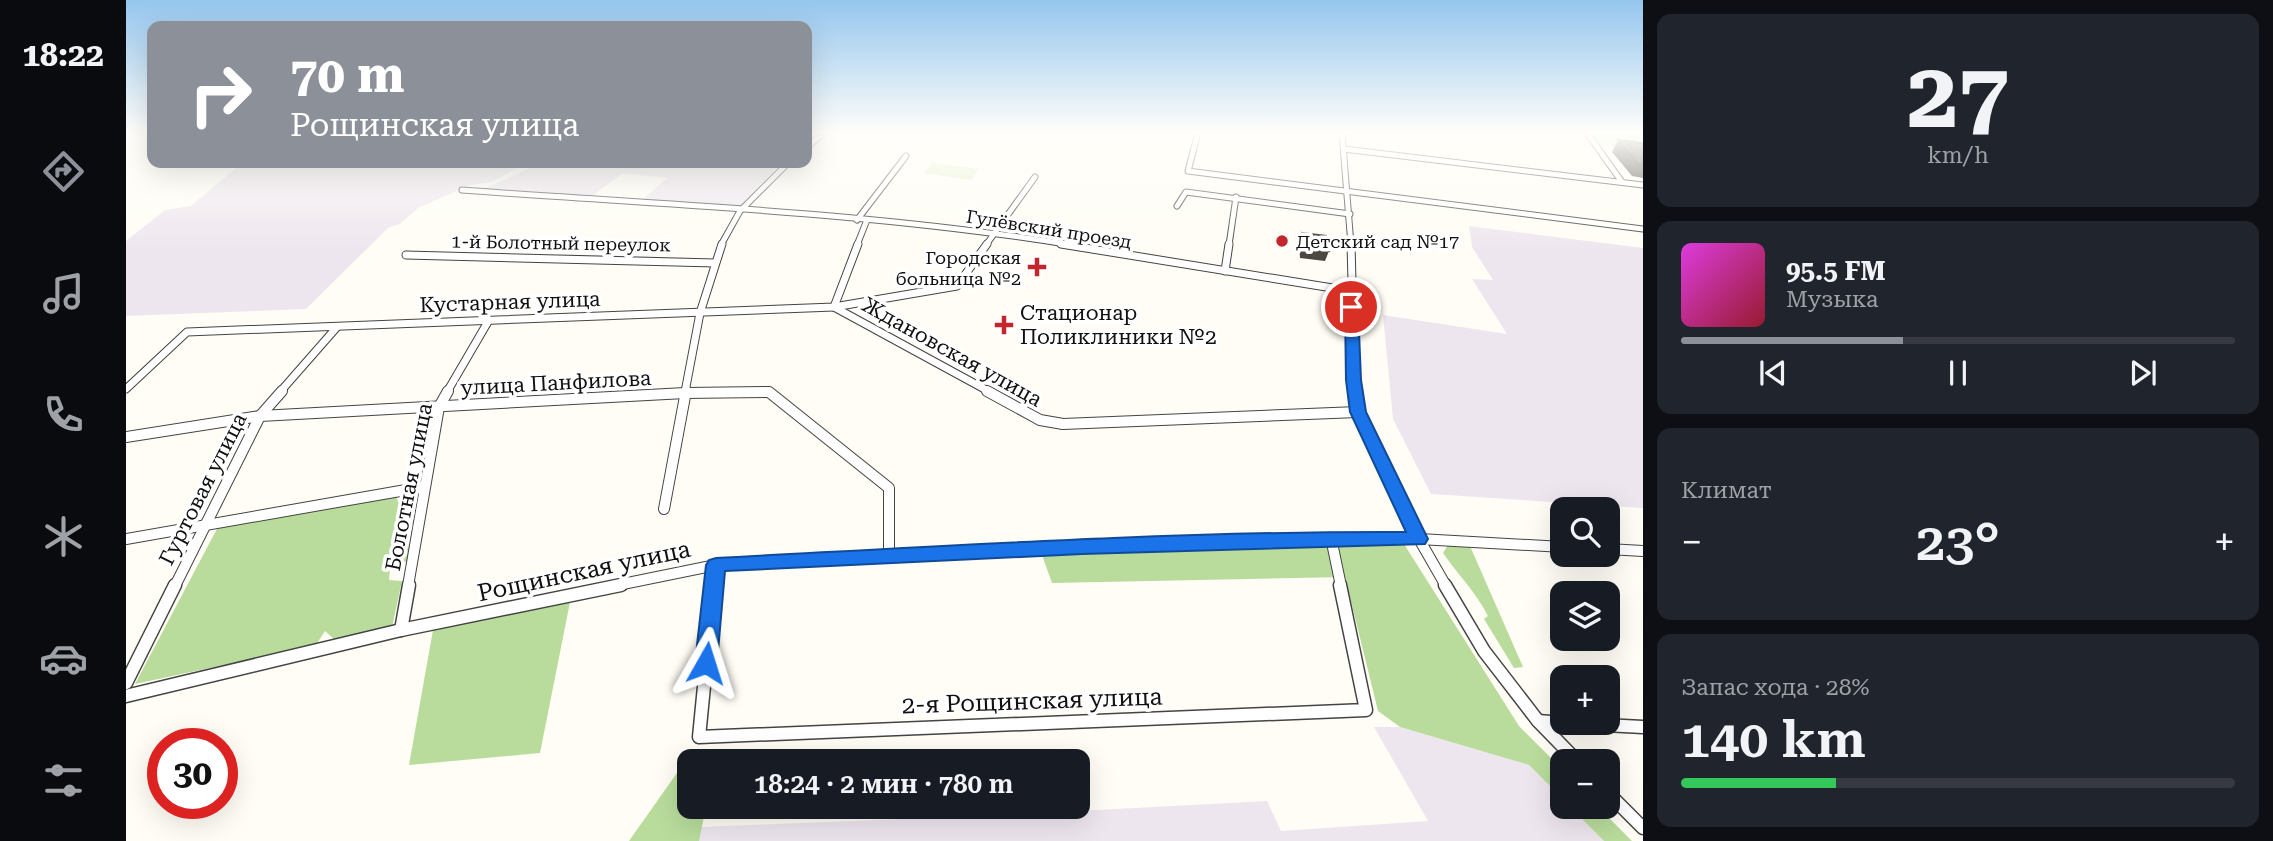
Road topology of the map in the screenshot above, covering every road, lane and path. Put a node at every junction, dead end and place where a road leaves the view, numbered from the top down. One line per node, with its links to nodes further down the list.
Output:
1 (779, 172): 14 (street)
2 (894, 172): 16 (street)
3 (1204, 172): 11 (street)
4 (1345, 172): 11 (street)
5 (1540, 172): 8 (street)
6 (1615, 172): 8 (street)
7 (1035, 177): 19 (street, Кустарная улица)
8 (1622, 182): 9 (street)
9 (1643, 185)
10 (462, 190): 14 (street, Гулёвский проезд)
11 (1346, 192): 15 (street); 18 (street)
12 (1236, 197): 13 (street); 15 (street); 22 (street)
13 (1177, 206)
14 (740, 211): 16 (street, Гулёвский проезд); 21 (street)
15 (1350, 214): 23 (street)
16 (857, 220): 17 (street, Гулёвский проезд)
17 (867, 220): 19 (street, Гулёвский проезд); 24 (street, Ждановская улица)
18 (1643, 229)
19 (996, 233): 22 (street, Гулёвский проезд); 24 (street, Кустарная улица)
20 (406, 255): 21 (street, 1-й Болотный переулок)
21 (715, 263): 25 (street)
22 (1225, 271): 23 (street, Гулёвский проезд)
23 (1351, 291): 31 (street)
24 (834, 307): 25 (street, Кустарная улица); 31 (street, Ждановская улица)
25 (700, 313): 26 (street, Кустарная улица); 29 (street)
26 (489, 320): 27 (street, Кустарная улица); 30 (street, Болотная улица)
27 (337, 327): 28 (street, Кустарная улица); 32 (street, Гуртовая улица)
28 (126, 389)
29 (685, 393): 30 (street, улица Панфилова); 35 (street); 43 (street, улица Панфилова)
30 (439, 407): 32 (street, улица Панфилова); 34 (street, Болотная улица)
31 (1358, 412): 39 (street)
32 (260, 416): 33 (street, улица Панфилова); 36 (street, Гуртовая улица)
33 (126, 437)
34 (423, 487): 36 (street); 45 (street, Болотная улица)
35 (664, 509)
36 (207, 525): 38 (street); 46 (street, Гуртовая улица)
37 (1331, 538): 39 (street, Рощинская улица); 43 (street, Рощинская улица); 44 (street, 2-я Рощинская улица)
38 (126, 539)
39 (1419, 539): 40 (street, Рощинская улица); 48 (street)
40 (1550, 546)
41 (1620, 550): 42 (street)
42 (1643, 551)
43 (889, 555): 44 (street, Рощинская улица)
44 (716, 565): 45 (street, Рощинская улица)
45 (401, 630): 47 (street, Рощинская улица)
46 (126, 683)
47 (126, 696)
48 (1538, 721): 49 (street); 52 (street)
49 (1550, 722)
50 (1620, 726): 51 (street)
51 (1643, 727)
52 (1565, 749)
53 (1620, 805): 54 (street)
54 (1643, 828)

